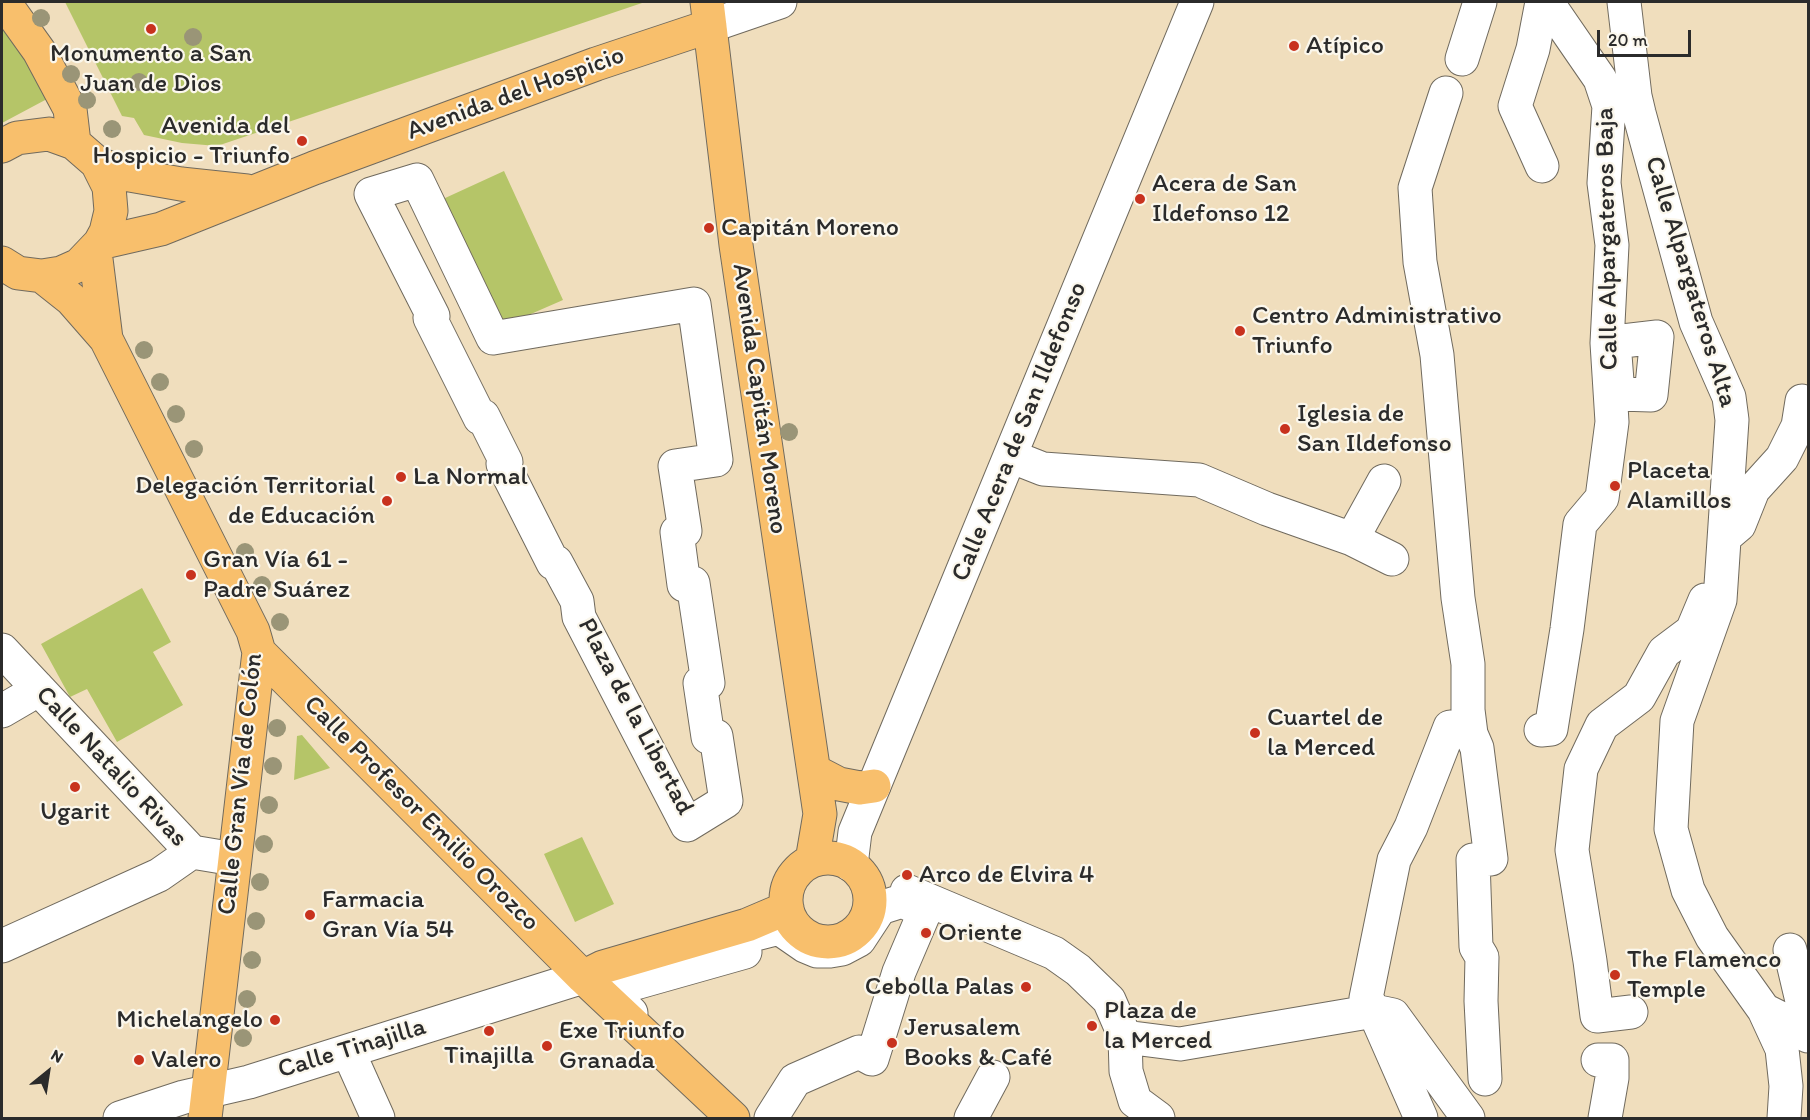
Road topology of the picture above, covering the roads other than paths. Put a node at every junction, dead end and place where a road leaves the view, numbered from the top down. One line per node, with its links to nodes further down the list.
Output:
1 (4, 2): 13 (main road)
2 (780, 2): 8 (street, Avenida del Hospicio)
3 (1197, 2): 22 (street, Calle Acera de San Ildefonso)
4 (1480, 2): 9 (street)
5 (1542, 2): 14 (street)
6 (1547, 2): 11 (street, Calle Alpargateros Baja)
7 (1624, 2): 11 (street)
8 (709, 14): 15 (main road, Avenida del Hospicio); 34 (main road, Avenida Capitán Moreno)
9 (1462, 59)
10 (1446, 93): 33 (street)
11 (1624, 116): 25 (street, Calle Alpargateros Alta); 32 (street, Calle Alpargateros Baja)
12 (2, 146): 13 (main road, Avenida del Hospicio)
13 (85, 153): 15 (main road, Avenida del Hospicio); 16 (main road)
14 (1542, 166)
15 (252, 191): 16 (main road, Avenida del Hospicio)
16 (98, 247): 18 (main road); 20 (main road)
17 (2, 263): 18 (main road)
18 (42, 276): 20 (main road)
19 (493, 338): 19 (street, Plaza de la Libertad)
20 (106, 339): 29 (main road, Calle Gran Vía de Colón)
21 (1802, 401): 25 (street)
22 (1010, 456): 24 (street); 35 (street, Calle Acera de San Ildefonso)
23 (1384, 481): 24 (street)
24 (1352, 539): 26 (street)
25 (1723, 540): 27 (street, Calle Alpargateros Alta)
26 (1392, 560)
27 (1722, 585): 44 (street, Calle Alpargateros Alta); 46 (street)
28 (2, 650): 30 (street, Calle Natalio Rivas)
29 (258, 652): 37 (main road, Calle Gran Vía de Colón); 43 (main road, Calle Profesor Emilio Orozco)
30 (37, 687): 31 (street); 36 (street, Calle Natalio Rivas)
31 (2, 711)
32 (1541, 730)
33 (1471, 734): 45 (street); 52 (street)
34 (814, 771): 35 (main road); 38 (main road, Avenida Capitán Moreno)
35 (874, 786): 39 (street, Calle Acera de San Ildefonso)
36 (192, 852): 37 (street, Calle Natalio Rivas); 41 (street)
37 (234, 860): 53 (main road, Calle Gran Vía de Colón)
38 (812, 861): 39 (main road); 40 (main road)
39 (873, 881): 40 (main road); 48 (street)
40 (787, 909): 43 (main road)
41 (2, 946)
42 (1790, 951): 47 (street)
43 (583, 977): 49 (street, Calle Tinajilla); 57 (main road, Calle Profesor Emilio Orozco)
44 (1764, 1010): 47 (street); 64 (street, Calle Alpargateros Alta)
45 (1374, 1011): 48 (street); 61 (street); 62 (street)
46 (1630, 1012)
47 (1804, 1032)
48 (1125, 1037): 54 (street)
49 (348, 1051): 53 (street, Calle Tinajilla); 56 (street)
50 (1598, 1060): 63 (street)
51 (993, 1077): 60 (street)
52 (1485, 1079)
53 (207, 1105): 55 (street, Calle Tinajilla)
54 (1147, 1110)
55 (120, 1119)
56 (378, 1119)
57 (733, 1119)
58 (744, 1119): 59 (street)
59 (771, 1119)
60 (971, 1119)
61 (1421, 1119)
62 (1468, 1119)
63 (1605, 1119)
64 (1784, 1119)

